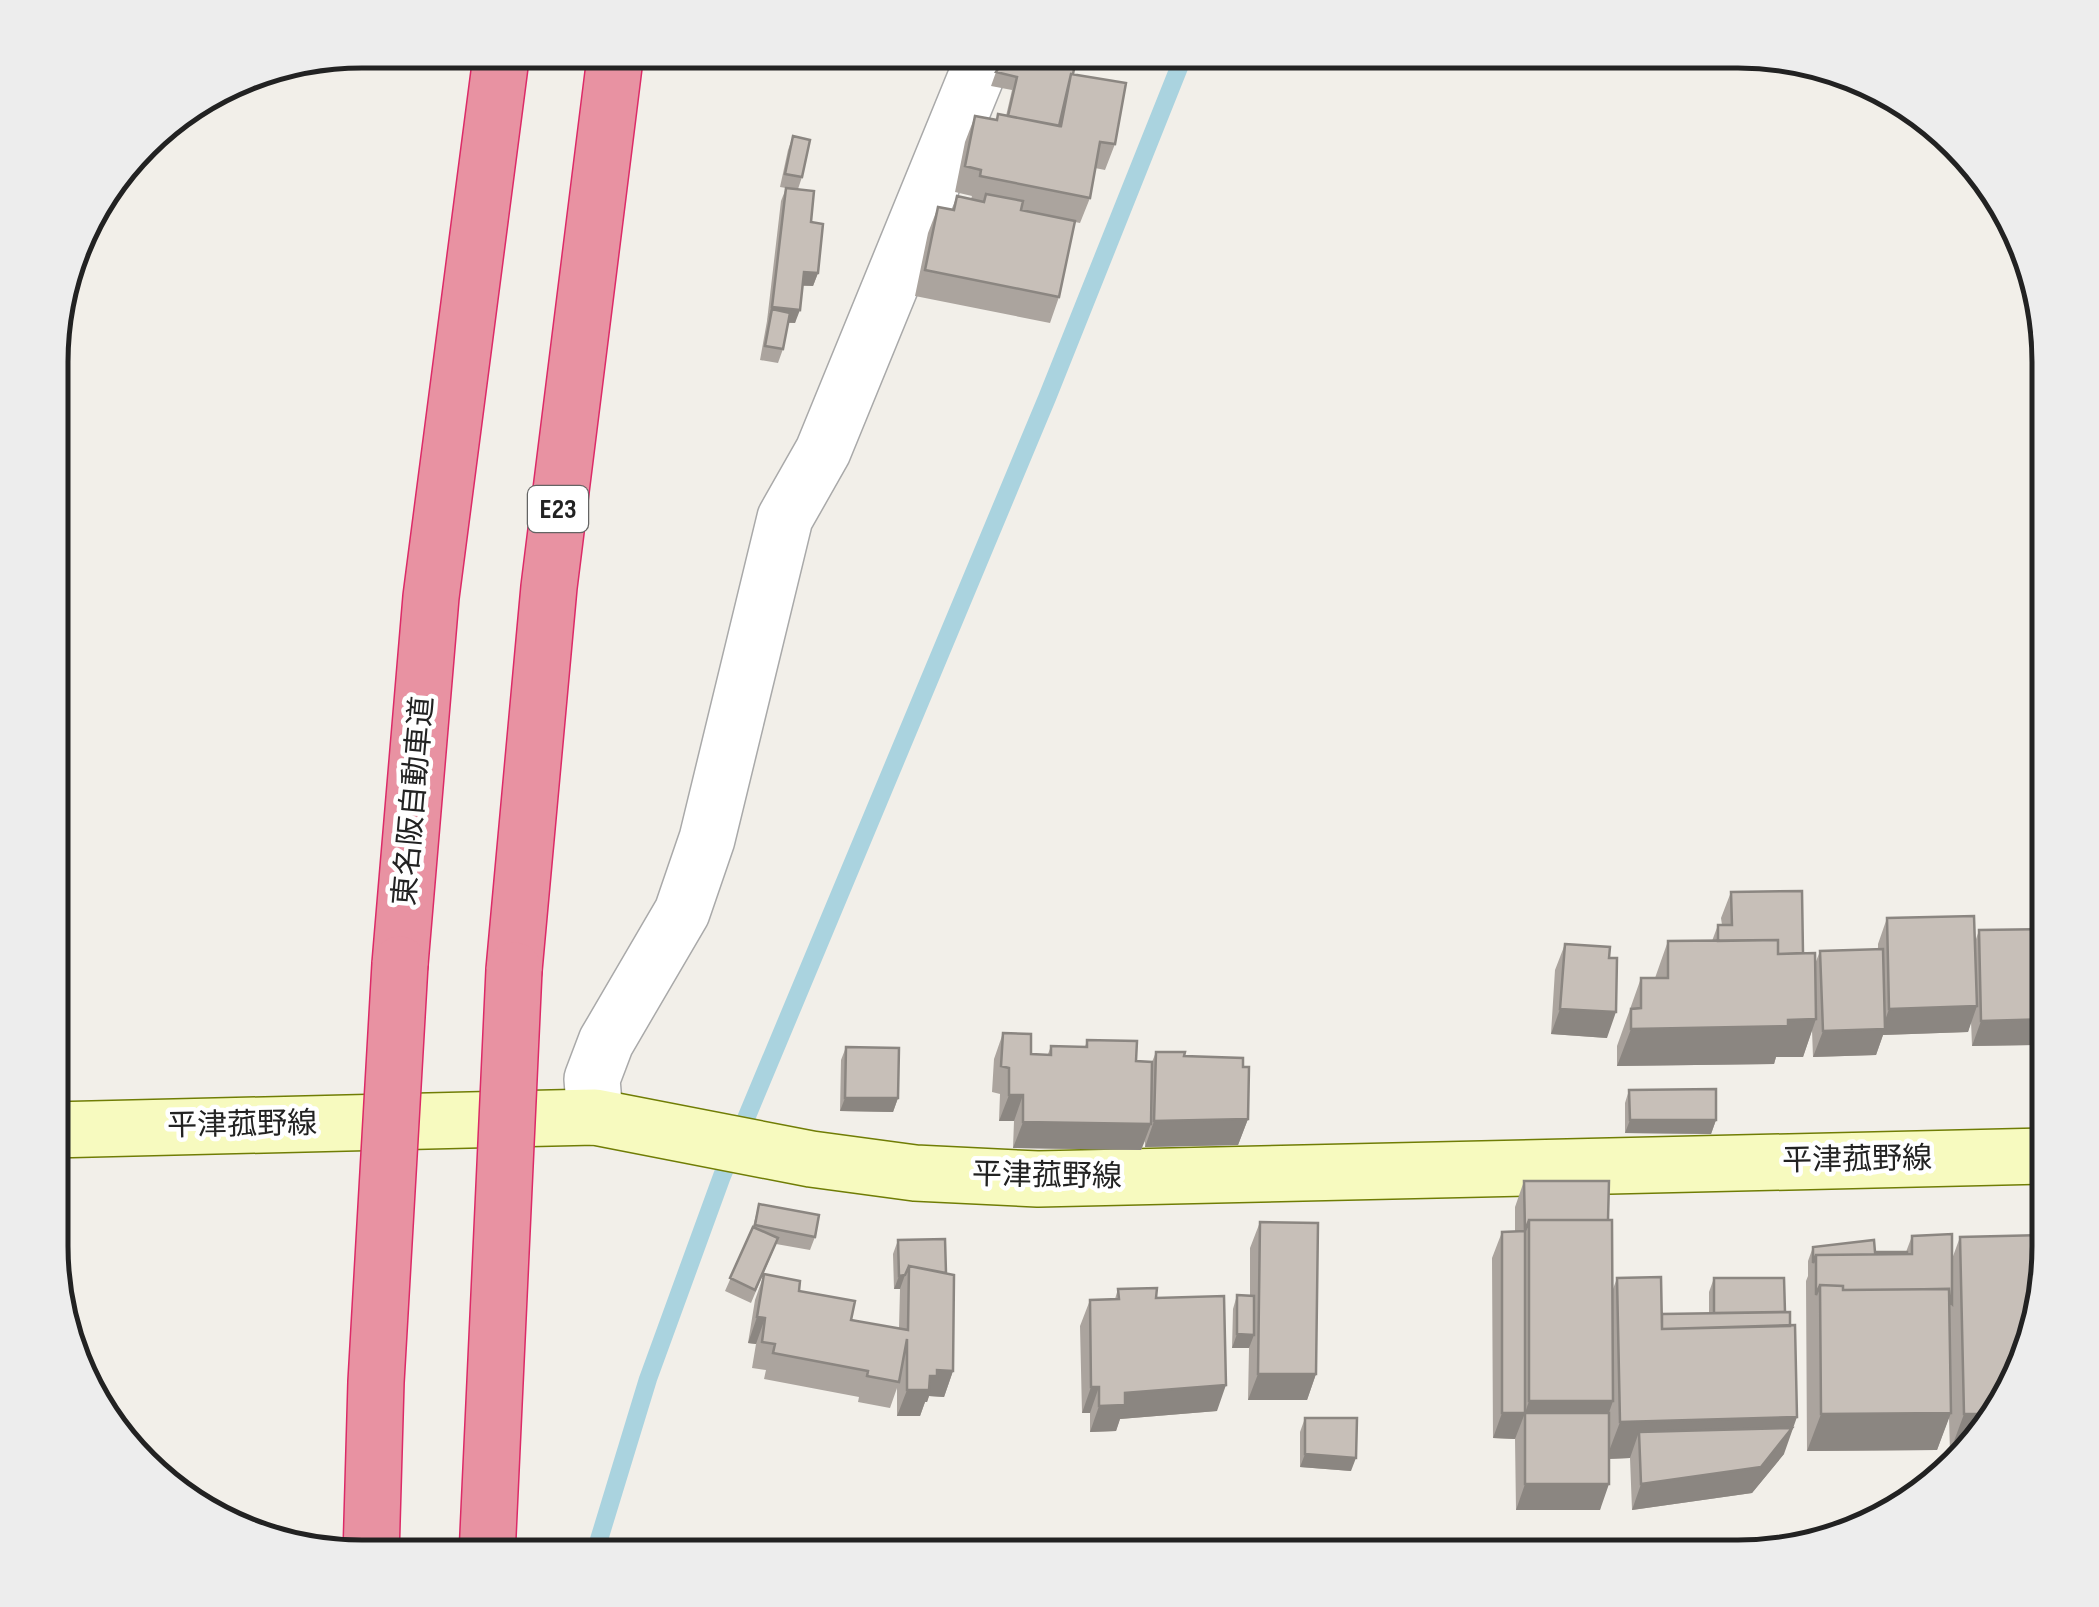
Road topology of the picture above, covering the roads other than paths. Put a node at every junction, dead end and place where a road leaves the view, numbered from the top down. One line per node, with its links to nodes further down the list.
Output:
1 (500, 68): 7 (highway, 東名阪自動車道, bridge)
2 (614, 68): 8 (highway, E23, bridge)
3 (980, 68): 4 (street)
4 (595, 1117): 5 (main road, 平津菰野線); 6 (main road, 平津菰野線)
5 (68, 1130)
6 (2031, 1156)
7 (371, 1539)
8 (488, 1539)

